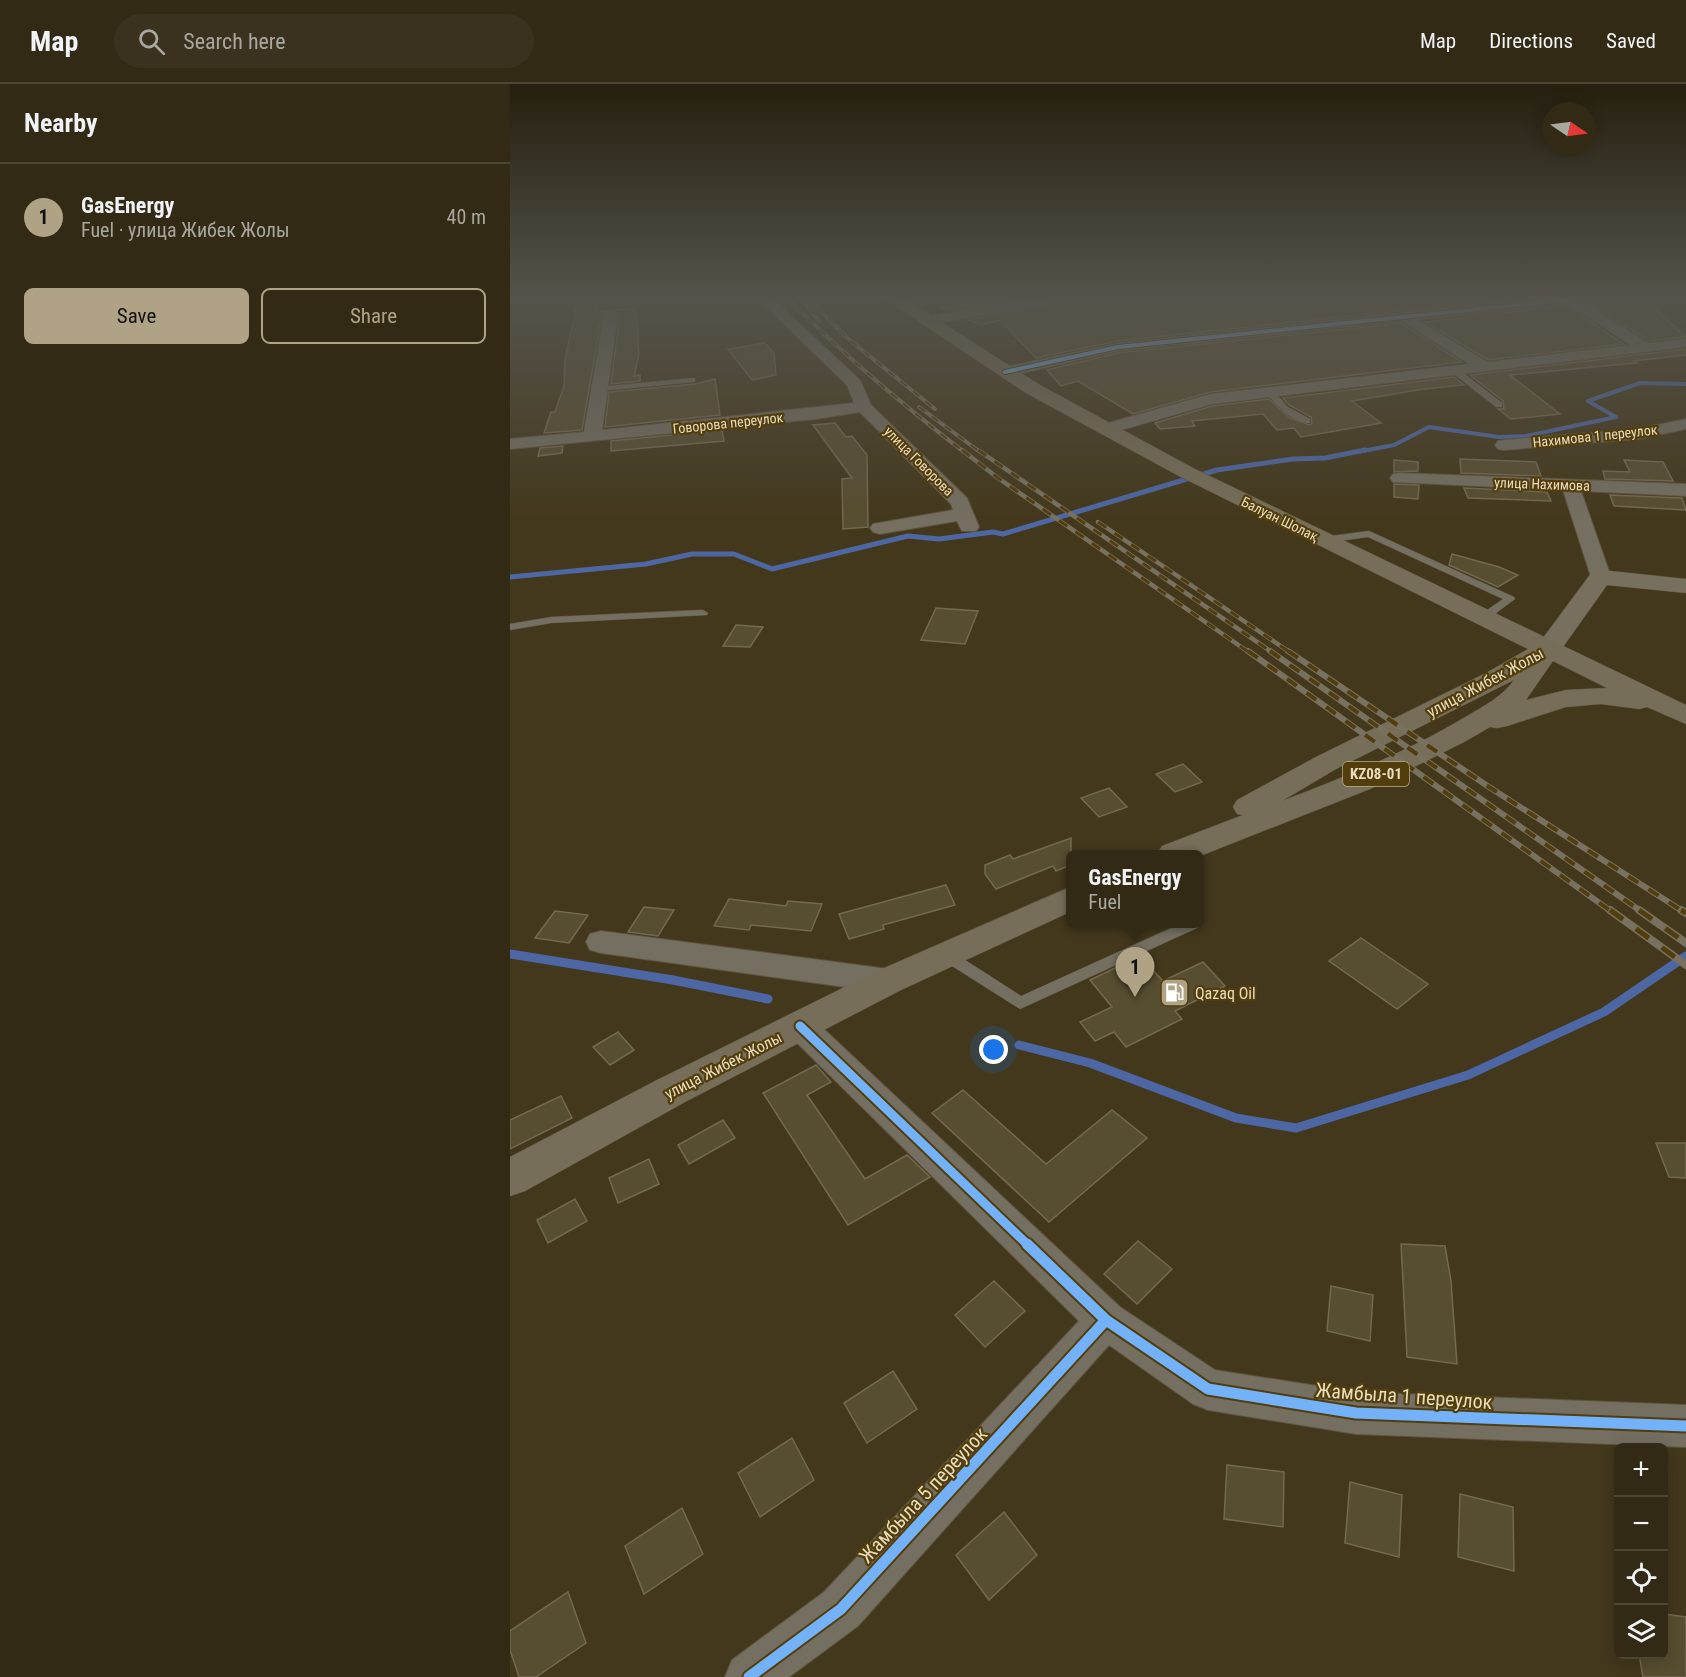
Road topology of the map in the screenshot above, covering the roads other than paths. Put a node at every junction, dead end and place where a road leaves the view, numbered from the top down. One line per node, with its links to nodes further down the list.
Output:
1 (602, 370): 9 (street)
2 (841, 370): 12 (street, улица Говорова)
3 (1002, 370): 7 (main road, Балуан Шолақ)
4 (1013, 370): 7 (street)
5 (1443, 370): 10 (street)
6 (1456, 370): 11 (lane)
7 (1005, 372): 15 (main road, Балуан Шолақ)
8 (692, 381): 9 (lane)
9 (599, 389): 16 (street)
10 (1269, 391): 13 (lane); 15 (street)
11 (1499, 405)
12 (864, 407): 16 (street, Говорова переулок); 22 (street, улица Говорова)
13 (1307, 421)
14 (1686, 423): 18 (street, Нахимова 1 переулок)
15 (1107, 429): 23 (main road, Балуан Шолақ)
16 (592, 437): 17 (street, Говорова переулок)
17 (510, 444)
18 (1504, 445)
19 (1399, 478): 20 (street, улица Нахимова)
20 (1570, 485): 21 (street, улица Нахимова); 24 (street)
21 (1686, 490)
22 (880, 528)
23 (1324, 540): 27 (main road, Балуан Шолақ); 27 (lane)
24 (1601, 578): 25 (street); 29 (street)
25 (1686, 586)
26 (703, 613): 28 (lane)
27 (1484, 616): 29 (main road, Балуан Шолақ)
28 (510, 627)
29 (1549, 648): 30 (main road, Балуан Шолақ); 31 (main road, улица Жибек Жолы / KZ08-01); 32 (main road, улица Жибек Жолы / KZ08-01)
30 (1683, 714): 31 (main road, KZ08-01)
31 (1456, 735): 33 (main road, улица Жибек Жолы / KZ08-01)
32 (1175, 850)
33 (1186, 850)
34 (1066, 901): 37 (main road, улица Жибек Жолы)
35 (1183, 928): 37 (lane)
36 (602, 942): 38 (street)
37 (945, 955): 38 (main road, улица Жибек Жолы)
38 (888, 981): 39 (main road, улица Жибек Жолы)
39 (800, 1026): 40 (main road, улица Жибек Жолы); 41 (street, Жамбыла 1 переулок)
40 (510, 1178)
41 (1106, 1320): 42 (street, Жамбыла 1 переулок); 43 (street, Жамбыла 5 переулок)
42 (1686, 1426)
43 (749, 1677)

